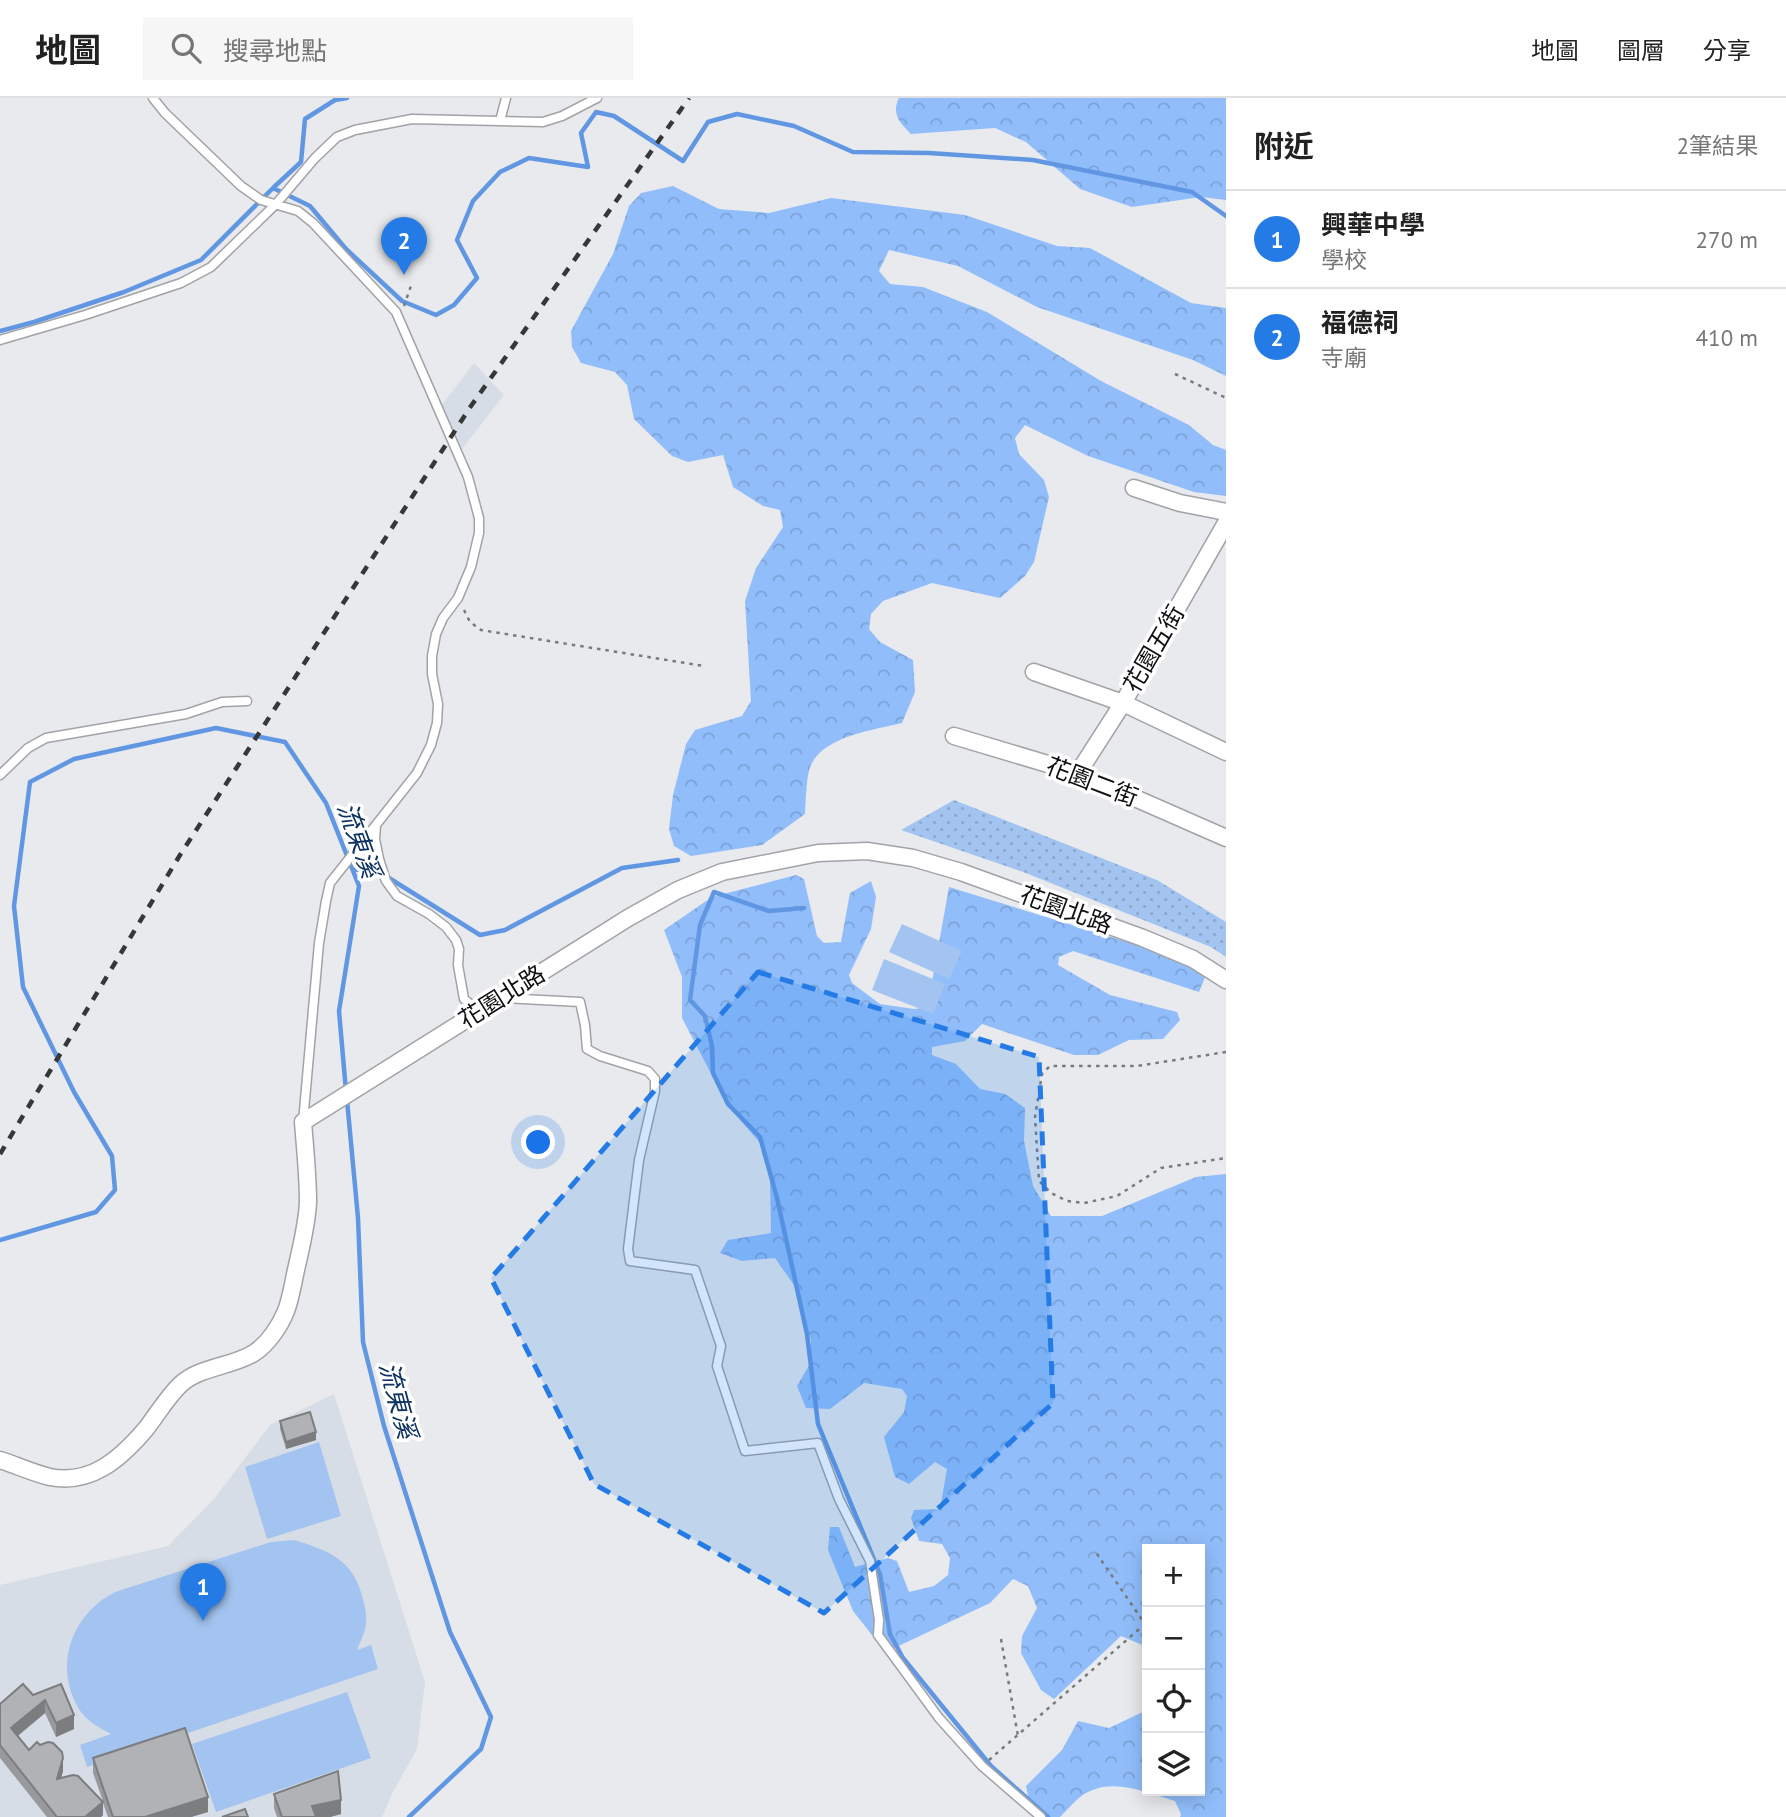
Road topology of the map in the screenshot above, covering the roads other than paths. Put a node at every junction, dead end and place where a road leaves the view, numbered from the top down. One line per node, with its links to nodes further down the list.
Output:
1 (153, 98): 5 (lane)
2 (506, 98): 4 (lane)
3 (597, 98): 4 (lane)
4 (500, 121): 5 (lane)
5 (275, 203): 6 (lane); 17 (lane)
6 (0, 340)
7 (1134, 488): 8 (street)
8 (1226, 512)
9 (1226, 523): 12 (street, 花園五街)
10 (1034, 672): 12 (street)
11 (247, 701): 16 (lane)
12 (1123, 703): 14 (street); 15 (street, 花園五街)
13 (954, 736): 15 (street, 花園二街)
14 (1226, 752)
15 (1078, 773): 18 (street, 花園二街)
16 (0, 775)
17 (375, 828): 21 (lane); 22 (lane)
18 (1226, 838)
19 (1226, 980): 20 (street, 花園北路)
20 (502, 998): 21 (street, 花園北路); 24 (lane)
21 (481, 1012): 22 (street, 花園北路)
22 (303, 1122): 23 (street)
23 (0, 1460)
24 (1041, 1817)

